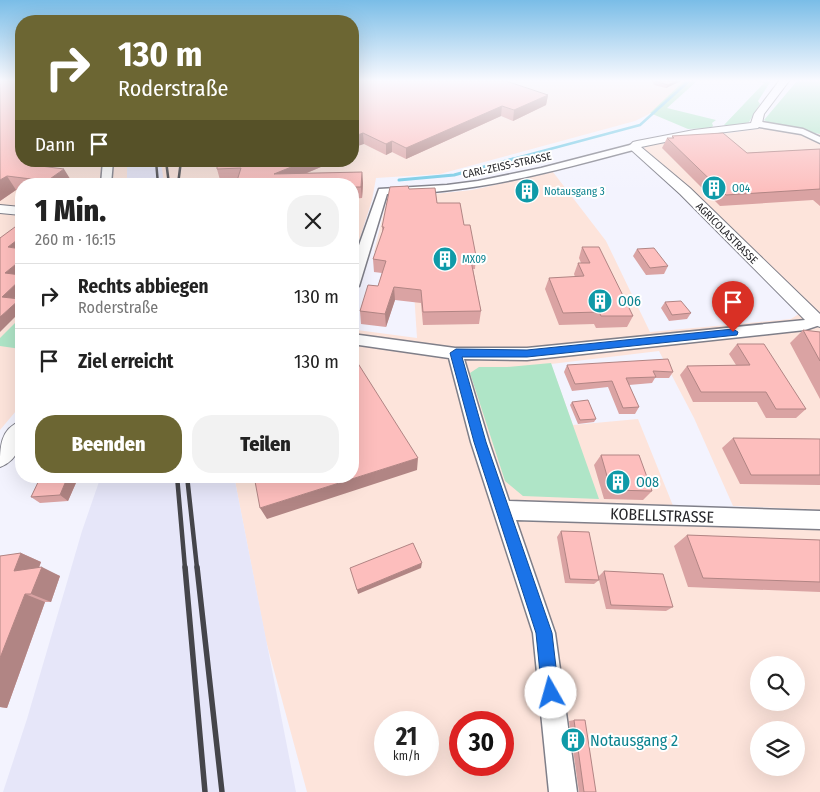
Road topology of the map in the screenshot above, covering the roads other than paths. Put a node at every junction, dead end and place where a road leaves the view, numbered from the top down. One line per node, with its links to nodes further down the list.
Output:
1 (758, 118): 2 (street)
2 (756, 124): 3 (street); 4 (street)
3 (820, 140)
4 (634, 147): 5 (street, CARL-ZEISS-STRASSE); 9 (street, AGRICOLASTRASSE)
5 (383, 192): 8 (street)
6 (0, 208): 7 (street)
7 (15, 210)
8 (359, 265)
9 (819, 321): 11 (street)
10 (359, 340): 11 (street)
11 (456, 353): 14 (street)
12 (15, 438): 13 (street)
13 (0, 457)
14 (504, 510): 15 (street, KOBELLSTRASSE); 16 (street)
15 (820, 520)
16 (563, 792)

